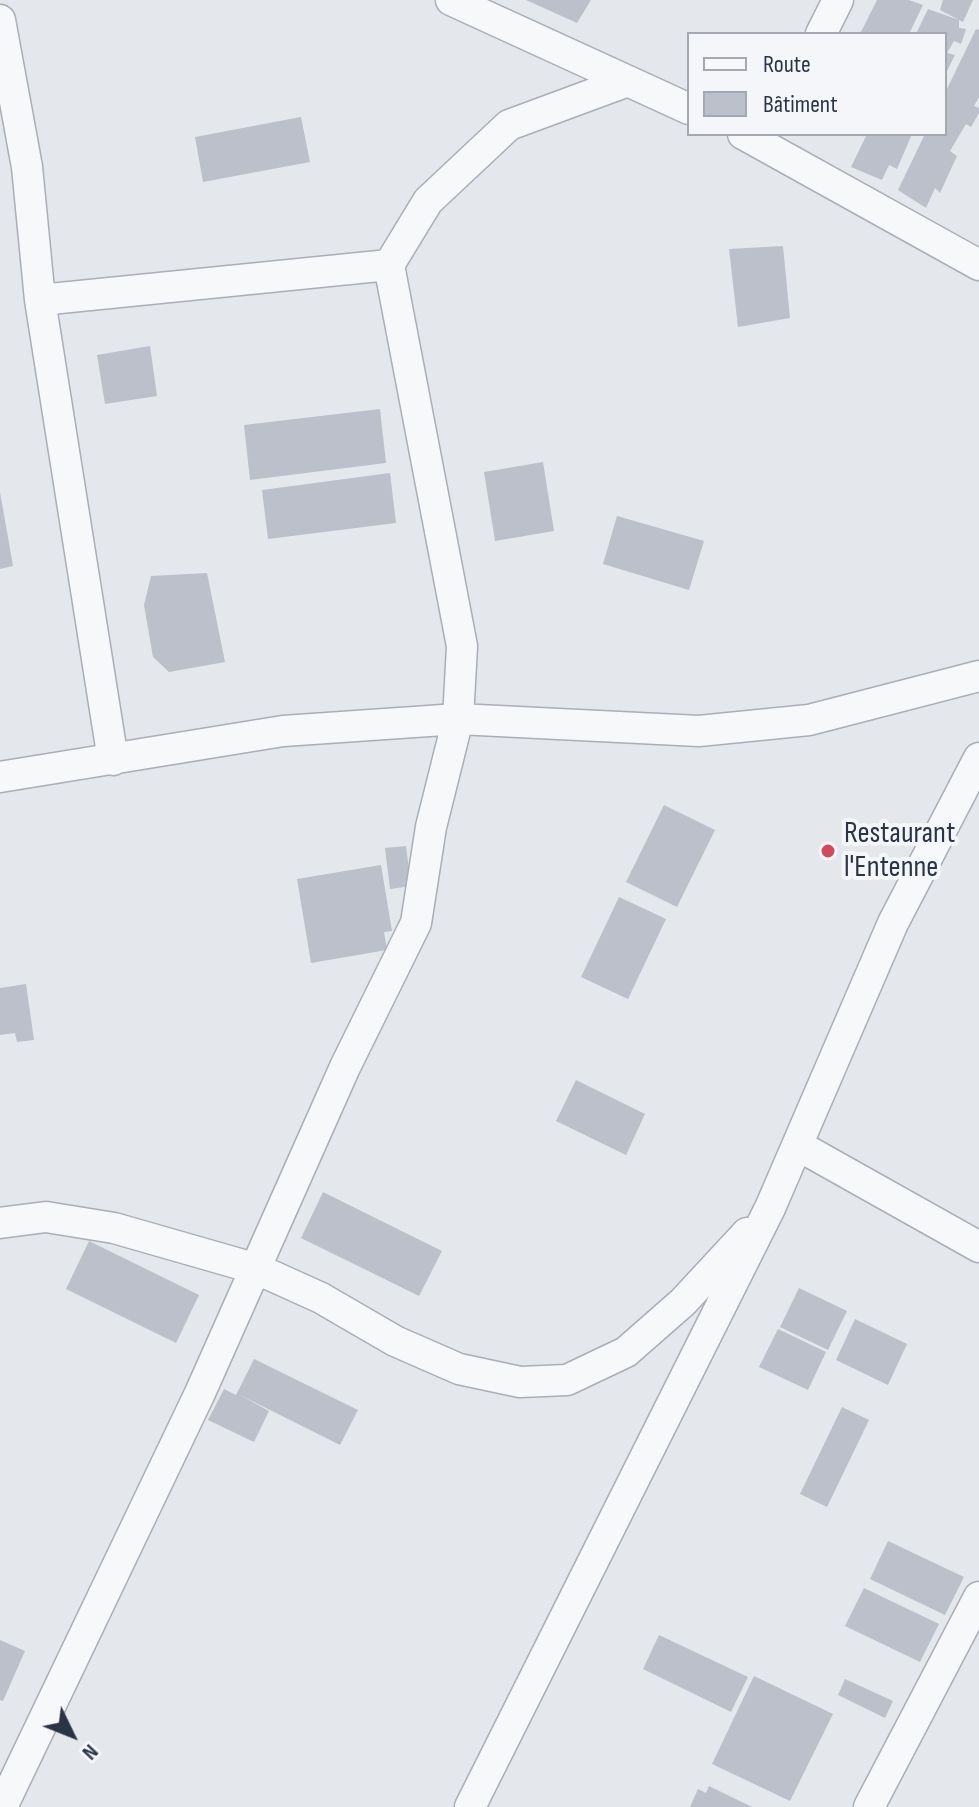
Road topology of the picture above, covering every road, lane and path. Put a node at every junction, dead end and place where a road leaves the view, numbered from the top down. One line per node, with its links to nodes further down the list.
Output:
1 (451, 0): 5 (street)
2 (838, 0): 4 (street)
3 (0, 20): 10 (street)
4 (822, 32)
5 (628, 81): 6 (street); 8 (street)
6 (687, 108)
7 (759, 137): 9 (street)
8 (389, 265): 10 (street); 12 (street)
9 (979, 265)
10 (40, 300): 14 (street)
11 (979, 676): 12 (street)
12 (458, 719): 14 (street); 20 (street)
13 (979, 758): 16 (street)
14 (113, 760): 15 (street)
15 (0, 777)
16 (799, 1146): 17 (street); 19 (street)
17 (770, 1208): 20 (street); 23 (street)
18 (0, 1223): 20 (street)
19 (979, 1247)
20 (257, 1269): 22 (street)
21 (978, 1599): 24 (street)
22 (2, 1807)
23 (470, 1807)
24 (869, 1807)

